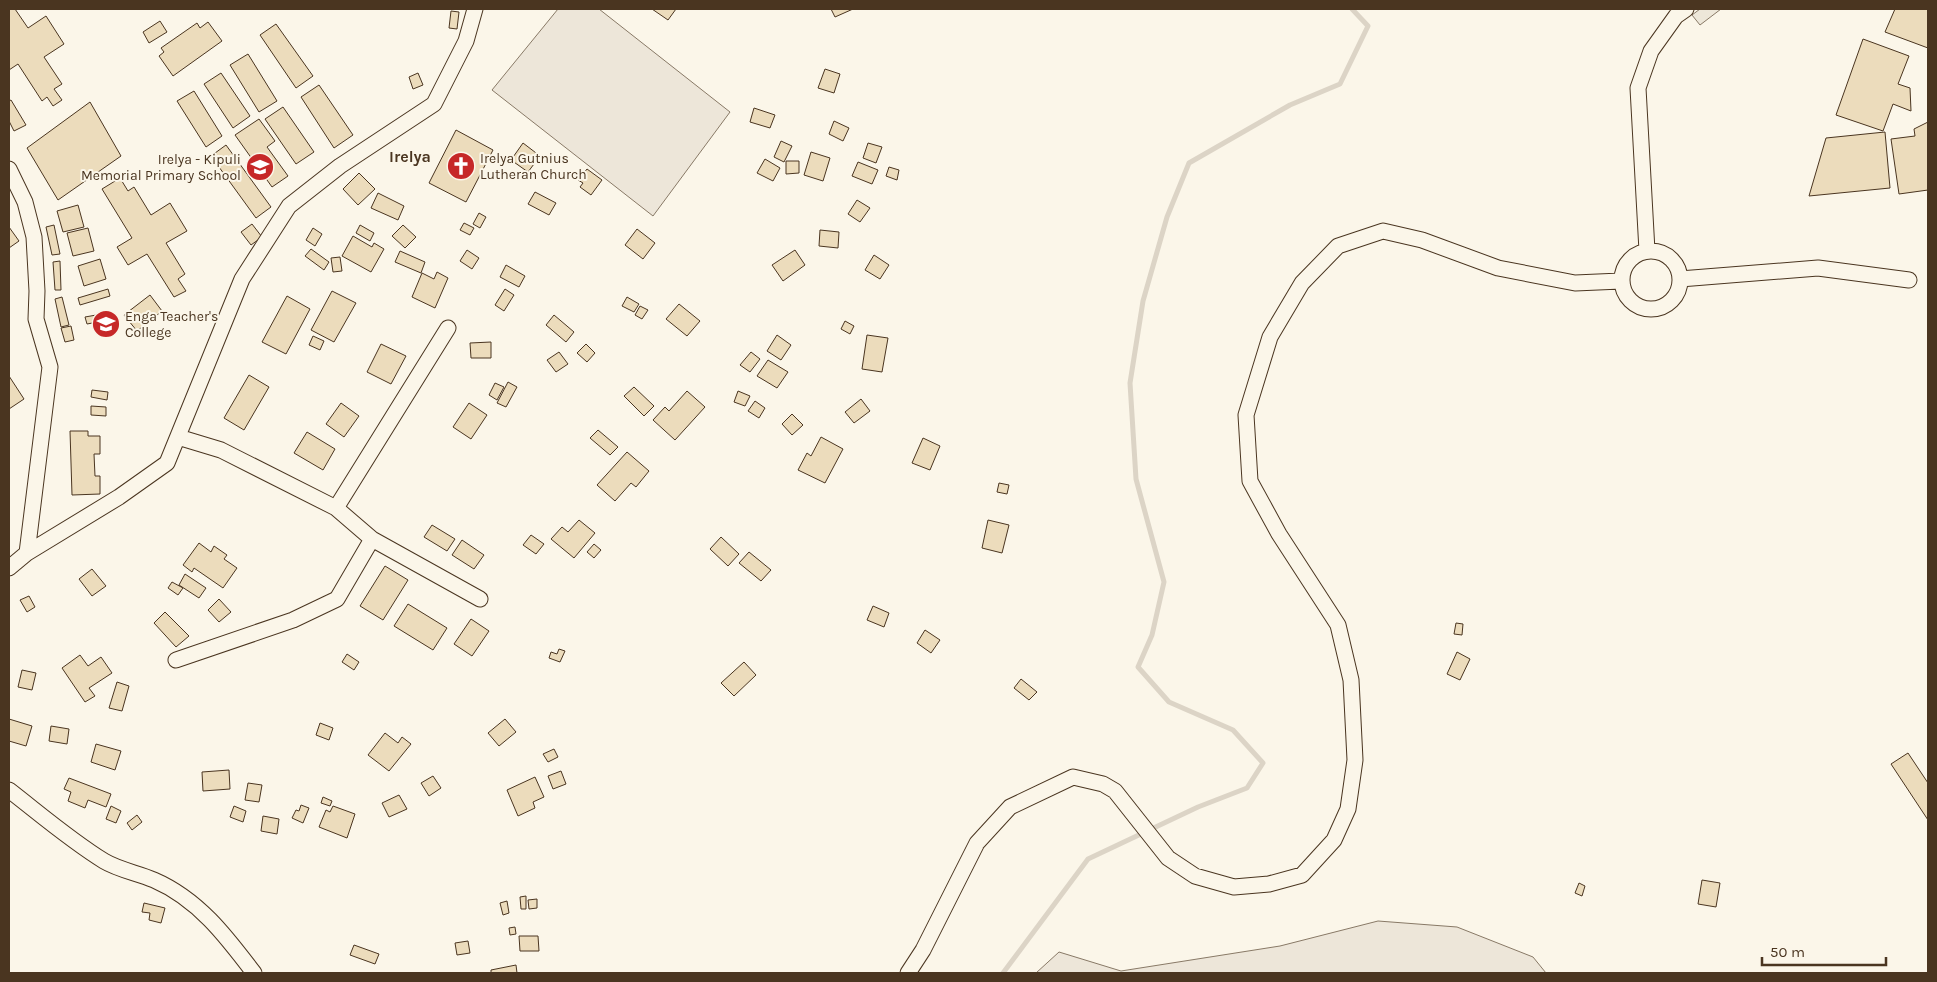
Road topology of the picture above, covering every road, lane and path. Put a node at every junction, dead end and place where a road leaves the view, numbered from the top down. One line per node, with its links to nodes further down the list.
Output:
1 (475, 9): 9 (street)
2 (1686, 9): 4 (street)
3 (9, 169): 12 (street)
4 (1647, 251): 5 (street); 7 (street)
5 (1680, 279): 6 (street); 7 (street)
6 (1909, 280)
7 (1621, 282): 18 (street)
8 (448, 328): 10 (street)
9 (178, 437): 10 (street); 12 (street)
10 (336, 508): 11 (street)
11 (372, 538): 14 (street); 15 (street)
12 (27, 553): 13 (street)
13 (9, 568)
14 (480, 599)
15 (176, 660)
16 (9, 790): 17 (street)
17 (254, 973)
18 (908, 973)

